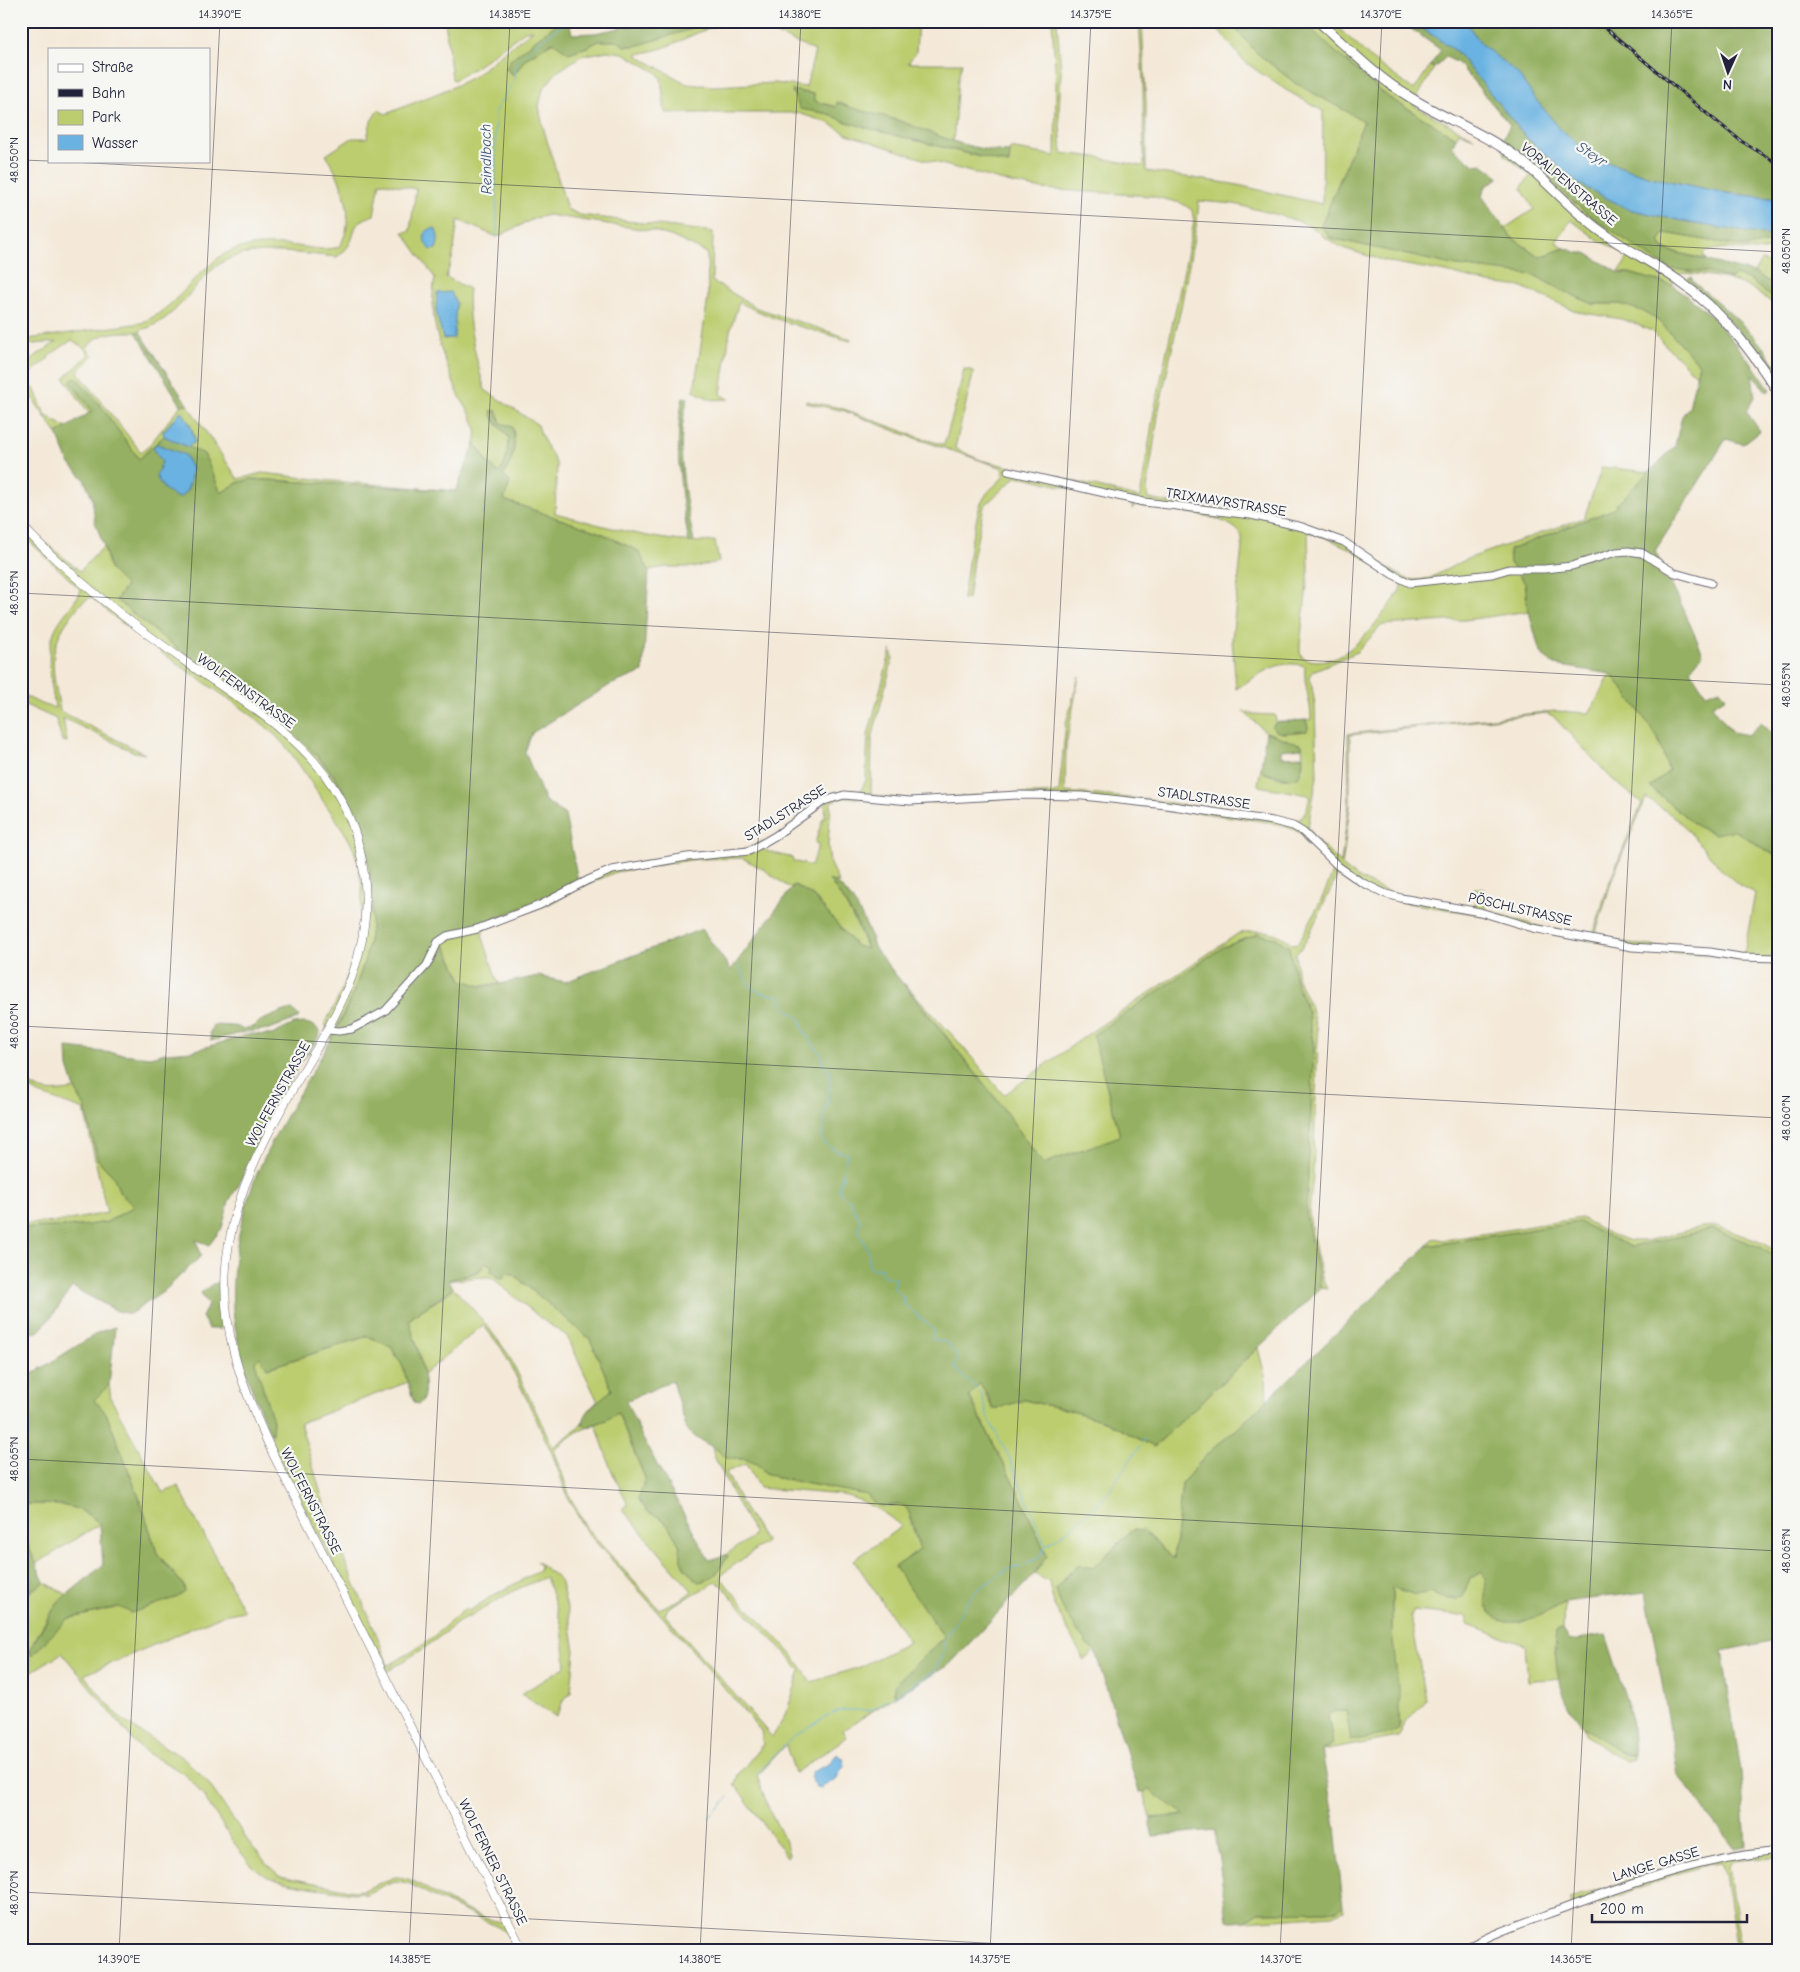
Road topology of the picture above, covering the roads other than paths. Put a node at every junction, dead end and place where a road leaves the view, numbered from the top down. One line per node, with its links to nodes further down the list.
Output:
1 (1318, 21): 2 (main road, VORALPENSTRASSE)
2 (1779, 393)
3 (1008, 470): 5 (street, TRIXMAYRSTRASSE)
4 (21, 525): 8 (main road, WOLFERNSTRASSE)
5 (1711, 583)
6 (1307, 835): 7 (street, PÖSCHLSTRASSE); 8 (street, STADLSTRASSE)
7 (1779, 958)
8 (328, 1030): 9 (main road, WOLFERNSTRASSE)
9 (440, 1783): 11 (main road, WOLFERNER STRASSE)
10 (1779, 1851): 12 (street, LANGE GASSE)
11 (523, 1951)
12 (1461, 1951)

